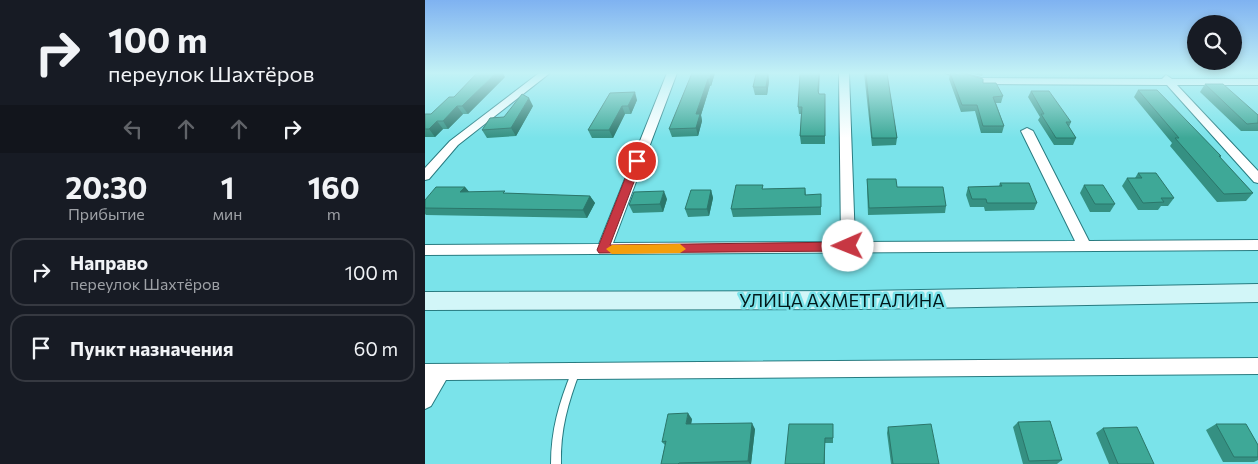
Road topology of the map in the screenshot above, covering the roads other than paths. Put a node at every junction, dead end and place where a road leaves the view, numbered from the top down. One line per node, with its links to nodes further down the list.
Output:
1 (517, 95): 6 (street)
2 (664, 95): 12 (street)
3 (845, 95): 9 (street)
4 (1182, 95): 7 (street)
5 (1027, 131): 10 (street)
6 (425, 176)
7 (1258, 179)
8 (1258, 245): 10 (street)
9 (848, 246): 10 (street); 12 (street)
10 (1085, 246)
11 (425, 250): 12 (street)
12 (603, 250)
13 (1258, 293): 14 (main road, УЛИЦА АХМЕТГАЛИНА)
14 (425, 301)
15 (1258, 366): 16 (street)
16 (576, 371): 17 (street); 19 (lane)
17 (433, 372): 18 (street)
18 (425, 400)
19 (556, 464)

